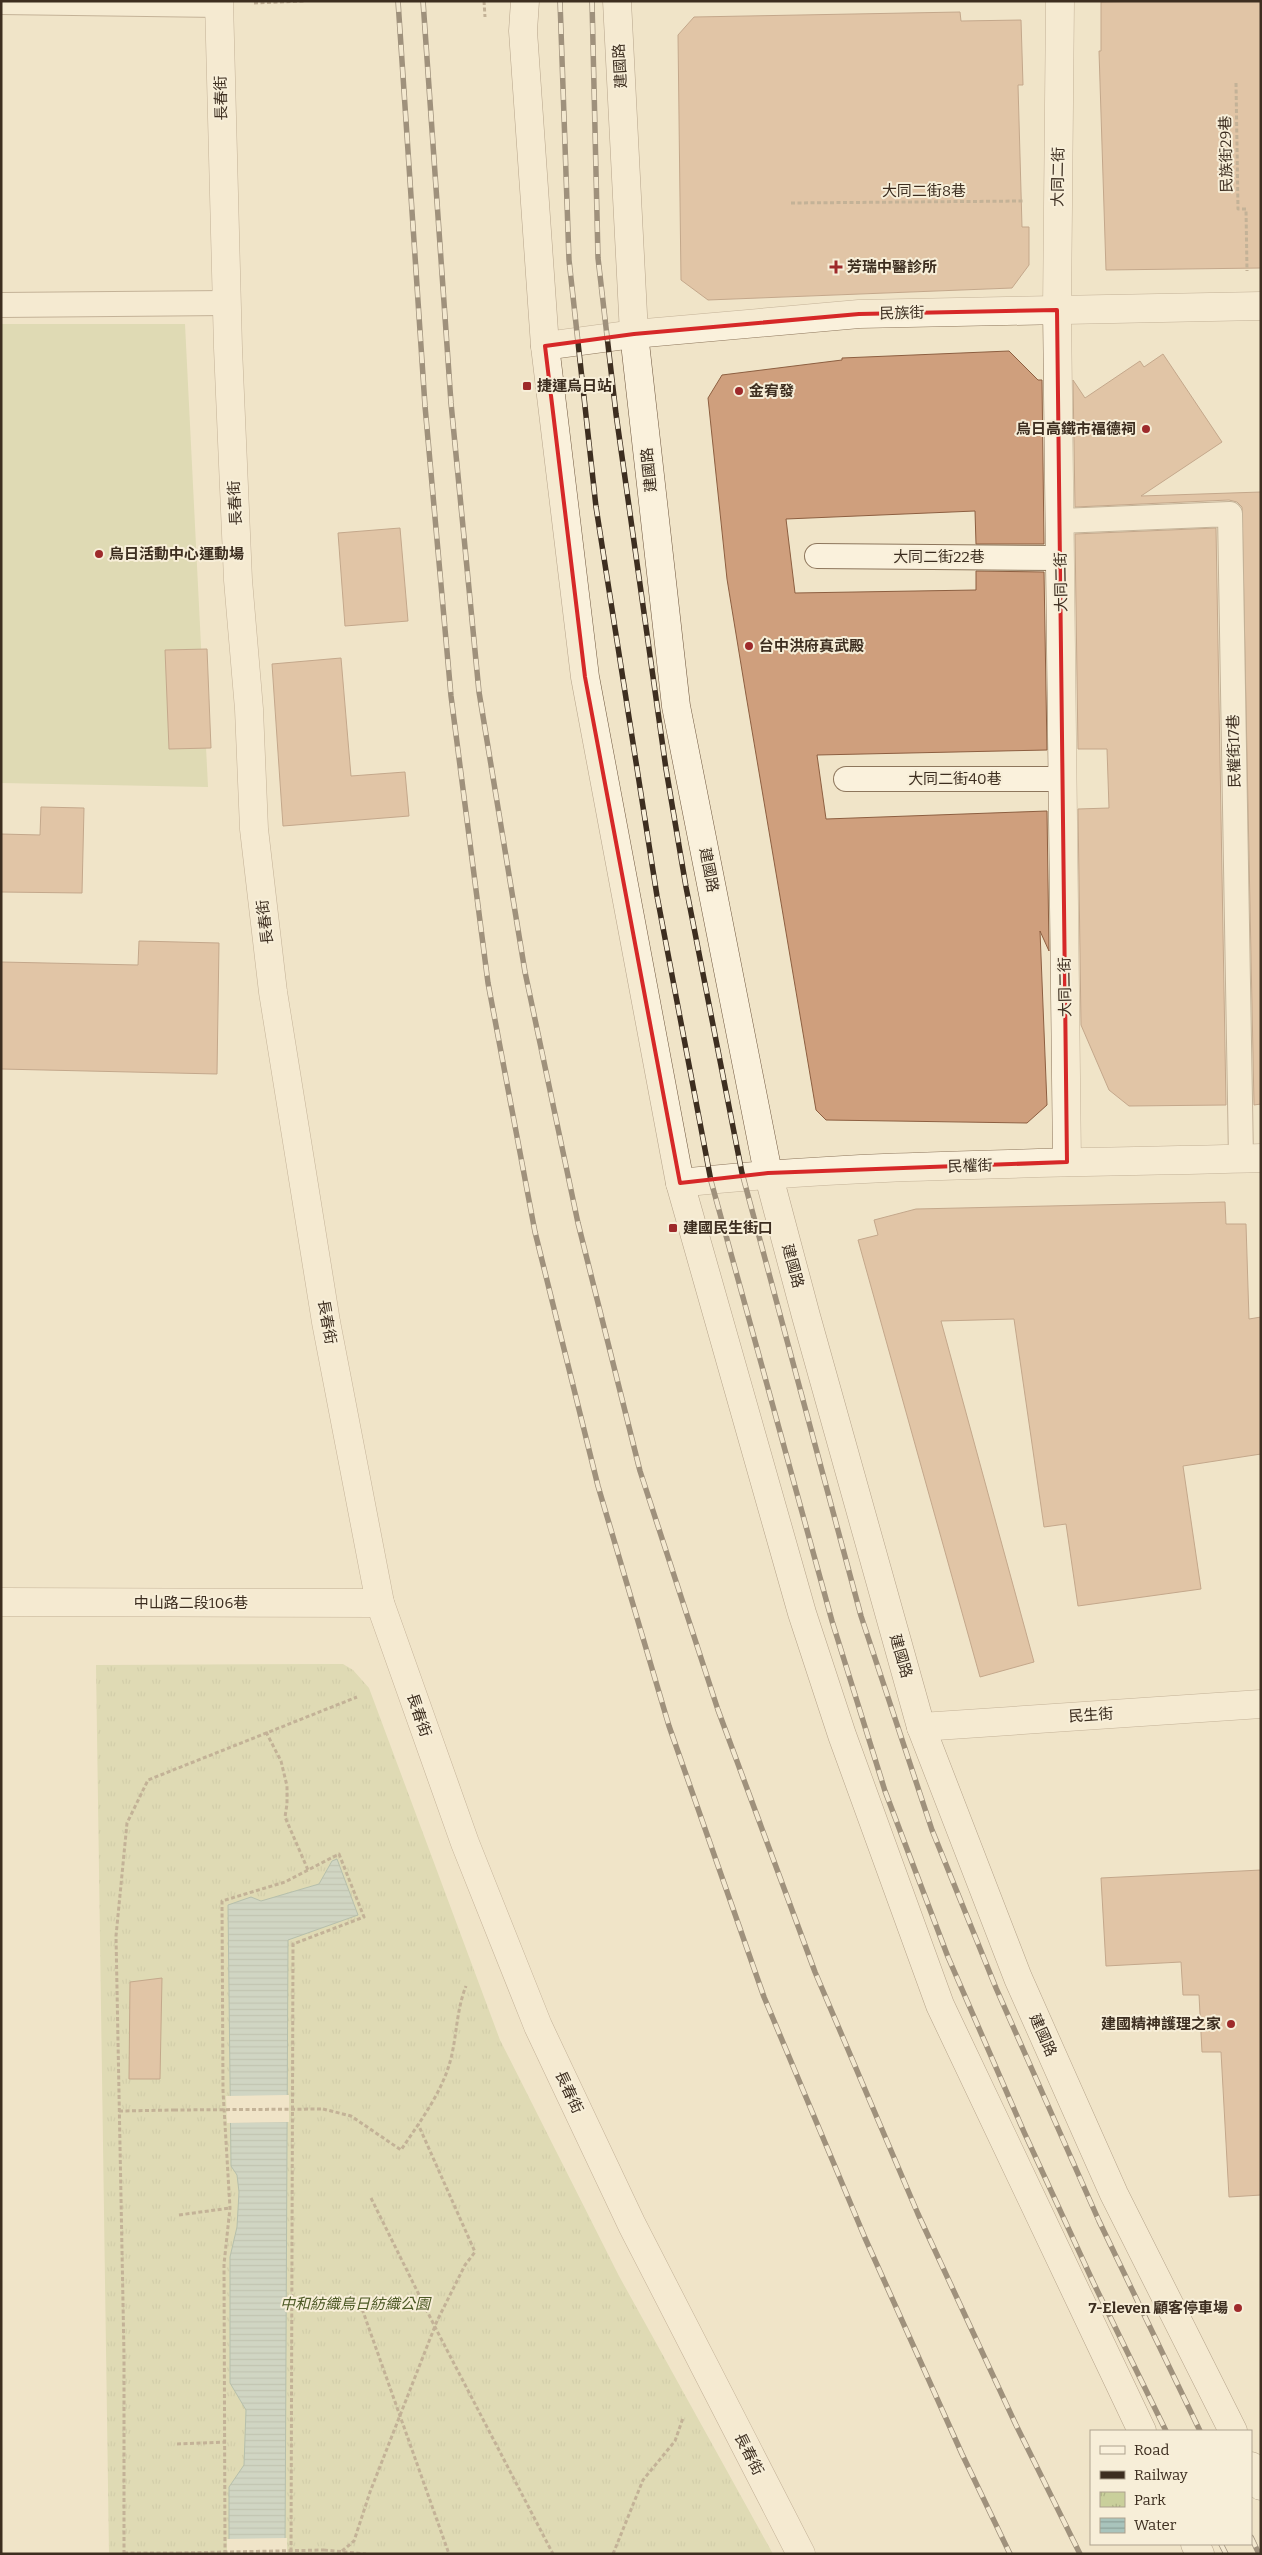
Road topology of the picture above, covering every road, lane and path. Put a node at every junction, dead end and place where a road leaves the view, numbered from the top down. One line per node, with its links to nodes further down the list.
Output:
1 (306, 1): 6 (path)
2 (525, 1): 15 (street)
3 (618, 1): 14 (street, 建國路)
4 (1060, 1): 8 (street, 大同二街)
5 (1, 2): 6 (lane)
6 (219, 3): 10 (street, 長春街)
7 (1236, 83): 12 (path, 民族街29巷)
8 (1058, 201): 9 (path, 大同二街8巷); 13 (street, 大同二街)
9 (791, 203)
10 (226, 303): 11 (lane); 26 (street, 長春街)
11 (1, 305)
12 (1254, 306): 13 (street, 民族街)
13 (1057, 310): 14 (street, 民族街); 16 (street, 大同二街)
14 (634, 334): 15 (street, 民族街); 23 (street, 建國路)
15 (545, 346): 24 (street)
16 (1060, 522): 18 (street, 大同二街); 21 (lane, 民權街17巷)
17 (817, 556): 18 (lane, 大同二街22巷)
18 (1061, 558): 20 (street, 大同二街)
19 (846, 779): 20 (lane, 大同二街40巷)
20 (1063, 779): 22 (street, 大同二街)
21 (1251, 1159): 22 (street, 民權街)
22 (1067, 1162): 23 (street, 民權街)
23 (768, 1173): 24 (street, 民權街); 29 (street, 建國路)
24 (680, 1183): 42 (street)
25 (1, 1602): 26 (street, 中山路二段106巷)
26 (380, 1603): 57 (street, 長春街)
27 (356, 1697): 30 (path)
28 (1261, 1704): 29 (street, 民生街)
29 (921, 1727): 43 (street, 建國路)
30 (266, 1732): 31 (path); 33 (path)
31 (308, 1870): 36 (path); 52 (path)
32 (466, 1986): 34 (path)
33 (119, 2111): 34 (path, bridge); 49 (path)
34 (418, 2124): 39 (path)
35 (371, 2198): 39 (path)
36 (230, 2208): 37 (path); 44 (path)
37 (179, 2215)
38 (360, 2303): 40 (path)
39 (435, 2327): 40 (path); 55 (path)
40 (399, 2418): 48 (path); 54 (path)
41 (683, 2418): 56 (path)
42 (1142, 2430)
43 (1232, 2430)
44 (226, 2442): 45 (path); 51 (path)
45 (177, 2444)
46 (1252, 2468): 47 (street)
47 (1261, 2486)
48 (342, 2551): 50 (path, bridge); 53 (path)
49 (124, 2553): 50 (path)
50 (178, 2553)
51 (225, 2554)
52 (291, 2554)
53 (366, 2554)
54 (449, 2554)
55 (553, 2554)
56 (613, 2554)
57 (801, 2554)

